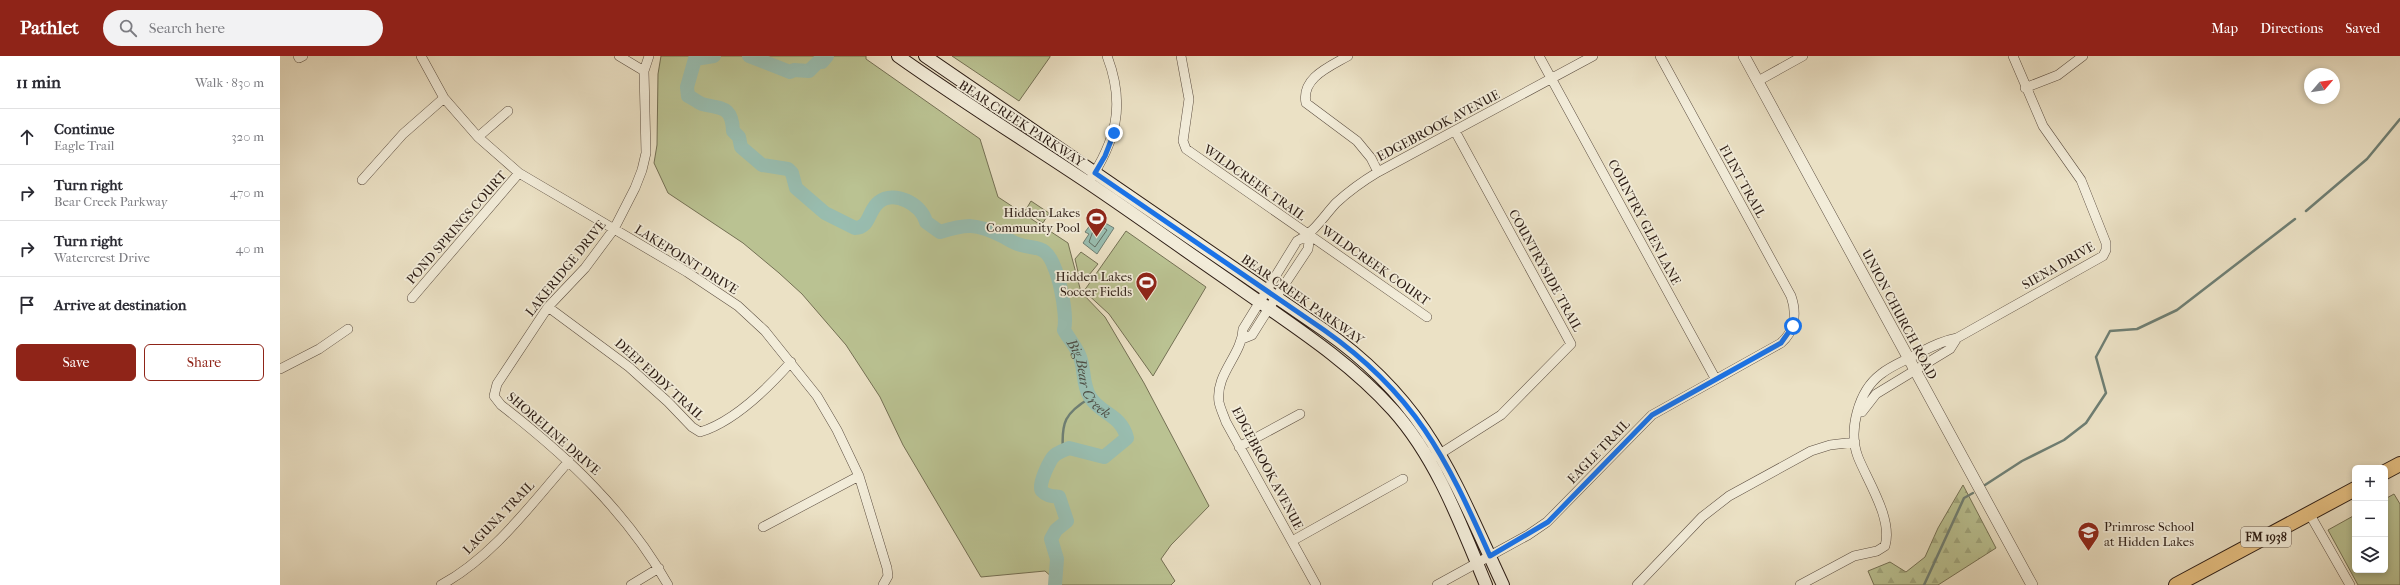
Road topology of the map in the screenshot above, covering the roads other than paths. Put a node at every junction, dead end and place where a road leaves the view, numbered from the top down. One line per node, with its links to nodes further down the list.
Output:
1 (298, 56): 2 (street)
2 (302, 56)
3 (422, 56): 22 (street, LAKEPOINT DRIVE)
4 (619, 56): 18 (street)
5 (649, 56): 18 (street, LAKERIDGE DRIVE)
6 (898, 56): 28 (main road, BEAR CREEK PARKWAY)
7 (926, 56): 28 (main road, BEAR CREEK PARKWAY)
8 (1107, 56): 28 (street)
9 (1181, 56): 31 (street, WILDCREEK TRAIL)
10 (1348, 56): 26 (street)
11 (1540, 56): 19 (street, COUNTRY GLEN LANE)
12 (1593, 56): 19 (street, EDGEBROOK AVENUE)
13 (1660, 56): 39 (street, FLINT TRAIL)
14 (1744, 56): 20 (street, UNION CHURCH ROAD)
15 (1803, 56): 20 (street)
16 (2013, 56): 21 (street, SIENA DRIVE)
17 (2083, 56): 21 (street)
18 (644, 71): 30 (street, LAKERIDGE DRIVE)
19 (1552, 78): 24 (street, EDGEBROOK AVENUE); 47 (street, COUNTRY GLEN LANE)
20 (1758, 81): 43 (street, UNION CHURCH ROAD)
21 (2025, 88): 41 (street, SIENA DRIVE)
22 (444, 98): 25 (street, LAKEPOINT DRIVE); 29 (street)
23 (508, 110): 25 (street)
24 (1455, 131): 26 (street, EDGEBROOK AVENUE); 53 (street, COUNTRYSIDE TRAIL)
25 (478, 137): 27 (street, LAKEPOINT DRIVE)
26 (1378, 172): 31 (street, EDGEBROOK AVENUE)
27 (519, 173): 30 (street, LAKEPOINT DRIVE); 34 (street, POND SPRINGS COURT)
28 (1091, 178): 32 (main road, BEAR CREEK PARKWAY); 35 (main road, BEAR CREEK PARKWAY)
29 (362, 180)
30 (614, 229): 36 (street, LAKERIDGE DRIVE); 44 (street, LAKEPOINT DRIVE)
31 (1310, 235): 32 (street, EDGEBROOK AVENUE); 33 (street, EDGEBROOK AVENUE); 38 (street, WILDCREEK COURT)
32 (1265, 289): 33 (main road, BEAR CREEK PARKWAY); 35 (street, EDGEBROOK AVENUE)
33 (1277, 297): 37 (street, EDGEBROOK AVENUE); 53 (main road, BEAR CREEK PARKWAY)
34 (412, 298)
35 (1258, 301): 37 (main road, BEAR CREEK PARKWAY); 42 (street, EDGEBROOK AVENUE)
36 (548, 307): 44 (street, DEEP EDDY TRAIL); 48 (street, LAKERIDGE DRIVE)
37 (1269, 308): 42 (street, EDGEBROOK AVENUE); 54 (main road, BEAR CREEK PARKWAY)
38 (1427, 317)
39 (1795, 321): 47 (street, EAGLE TRAIL)
40 (348, 329): 45 (street)
41 (1957, 338): 43 (street, SIENA DRIVE); 46 (street, SIENA DRIVE)
42 (1242, 339): 52 (street, EDGEBROOK AVENUE)
43 (1909, 359): 46 (street, UNION CHURCH ROAD); 50 (street, SIENA DRIVE)
44 (791, 362): 58 (street, LAKEPOINT DRIVE)
45 (280, 369)
46 (1915, 370): 50 (street, SIENA DRIVE); 77 (street, UNION CHURCH ROAD)
47 (1715, 378): 64 (street, EAGLE TRAIL)
48 (494, 396): 55 (street, SHORELINE DRIVE)
49 (1300, 414): 52 (street)
50 (1855, 431): 51 (street)
51 (1855, 442): 75 (street); 76 (street)
52 (1239, 447): 63 (street, EDGEBROOK AVENUE)
53 (1441, 454): 54 (street, COUNTRYSIDE TRAIL); 64 (main road, BEAR CREEK PARKWAY)
54 (1428, 460): 65 (main road, BEAR CREEK PARKWAY)
55 (569, 461): 66 (street, SHORELINE DRIVE); 68 (street, LAGUNA TRAIL)
56 (2400, 464): 57 (main road)
57 (2388, 470)
58 (859, 476): 62 (street); 67 (street, LAKEPOINT DRIVE)
59 (1403, 479): 63 (street)
60 (2352, 491): 61 (main road, FM 1938)
61 (2309, 513): 78 (main road, FM 1938); 79 (street)
62 (763, 526)
63 (1292, 541): 71 (street, EDGEBROOK AVENUE)
64 (1490, 556): 65 (street, EAGLE TRAIL); 74 (main road, BEAR CREEK PARKWAY)
65 (1477, 564): 72 (street, EAGLE TRAIL); 73 (main road, BEAR CREEK PARKWAY)
66 (659, 568): 69 (street); 70 (street, SHORELINE DRIVE)
67 (885, 584)
68 (441, 585)
69 (631, 585)
70 (668, 585)
71 (1316, 585)
72 (1437, 585)
73 (1486, 585)
74 (1503, 585)
75 (1637, 585)
76 (1800, 585)
77 (2032, 585)
78 (2176, 585)
79 (2350, 585)

